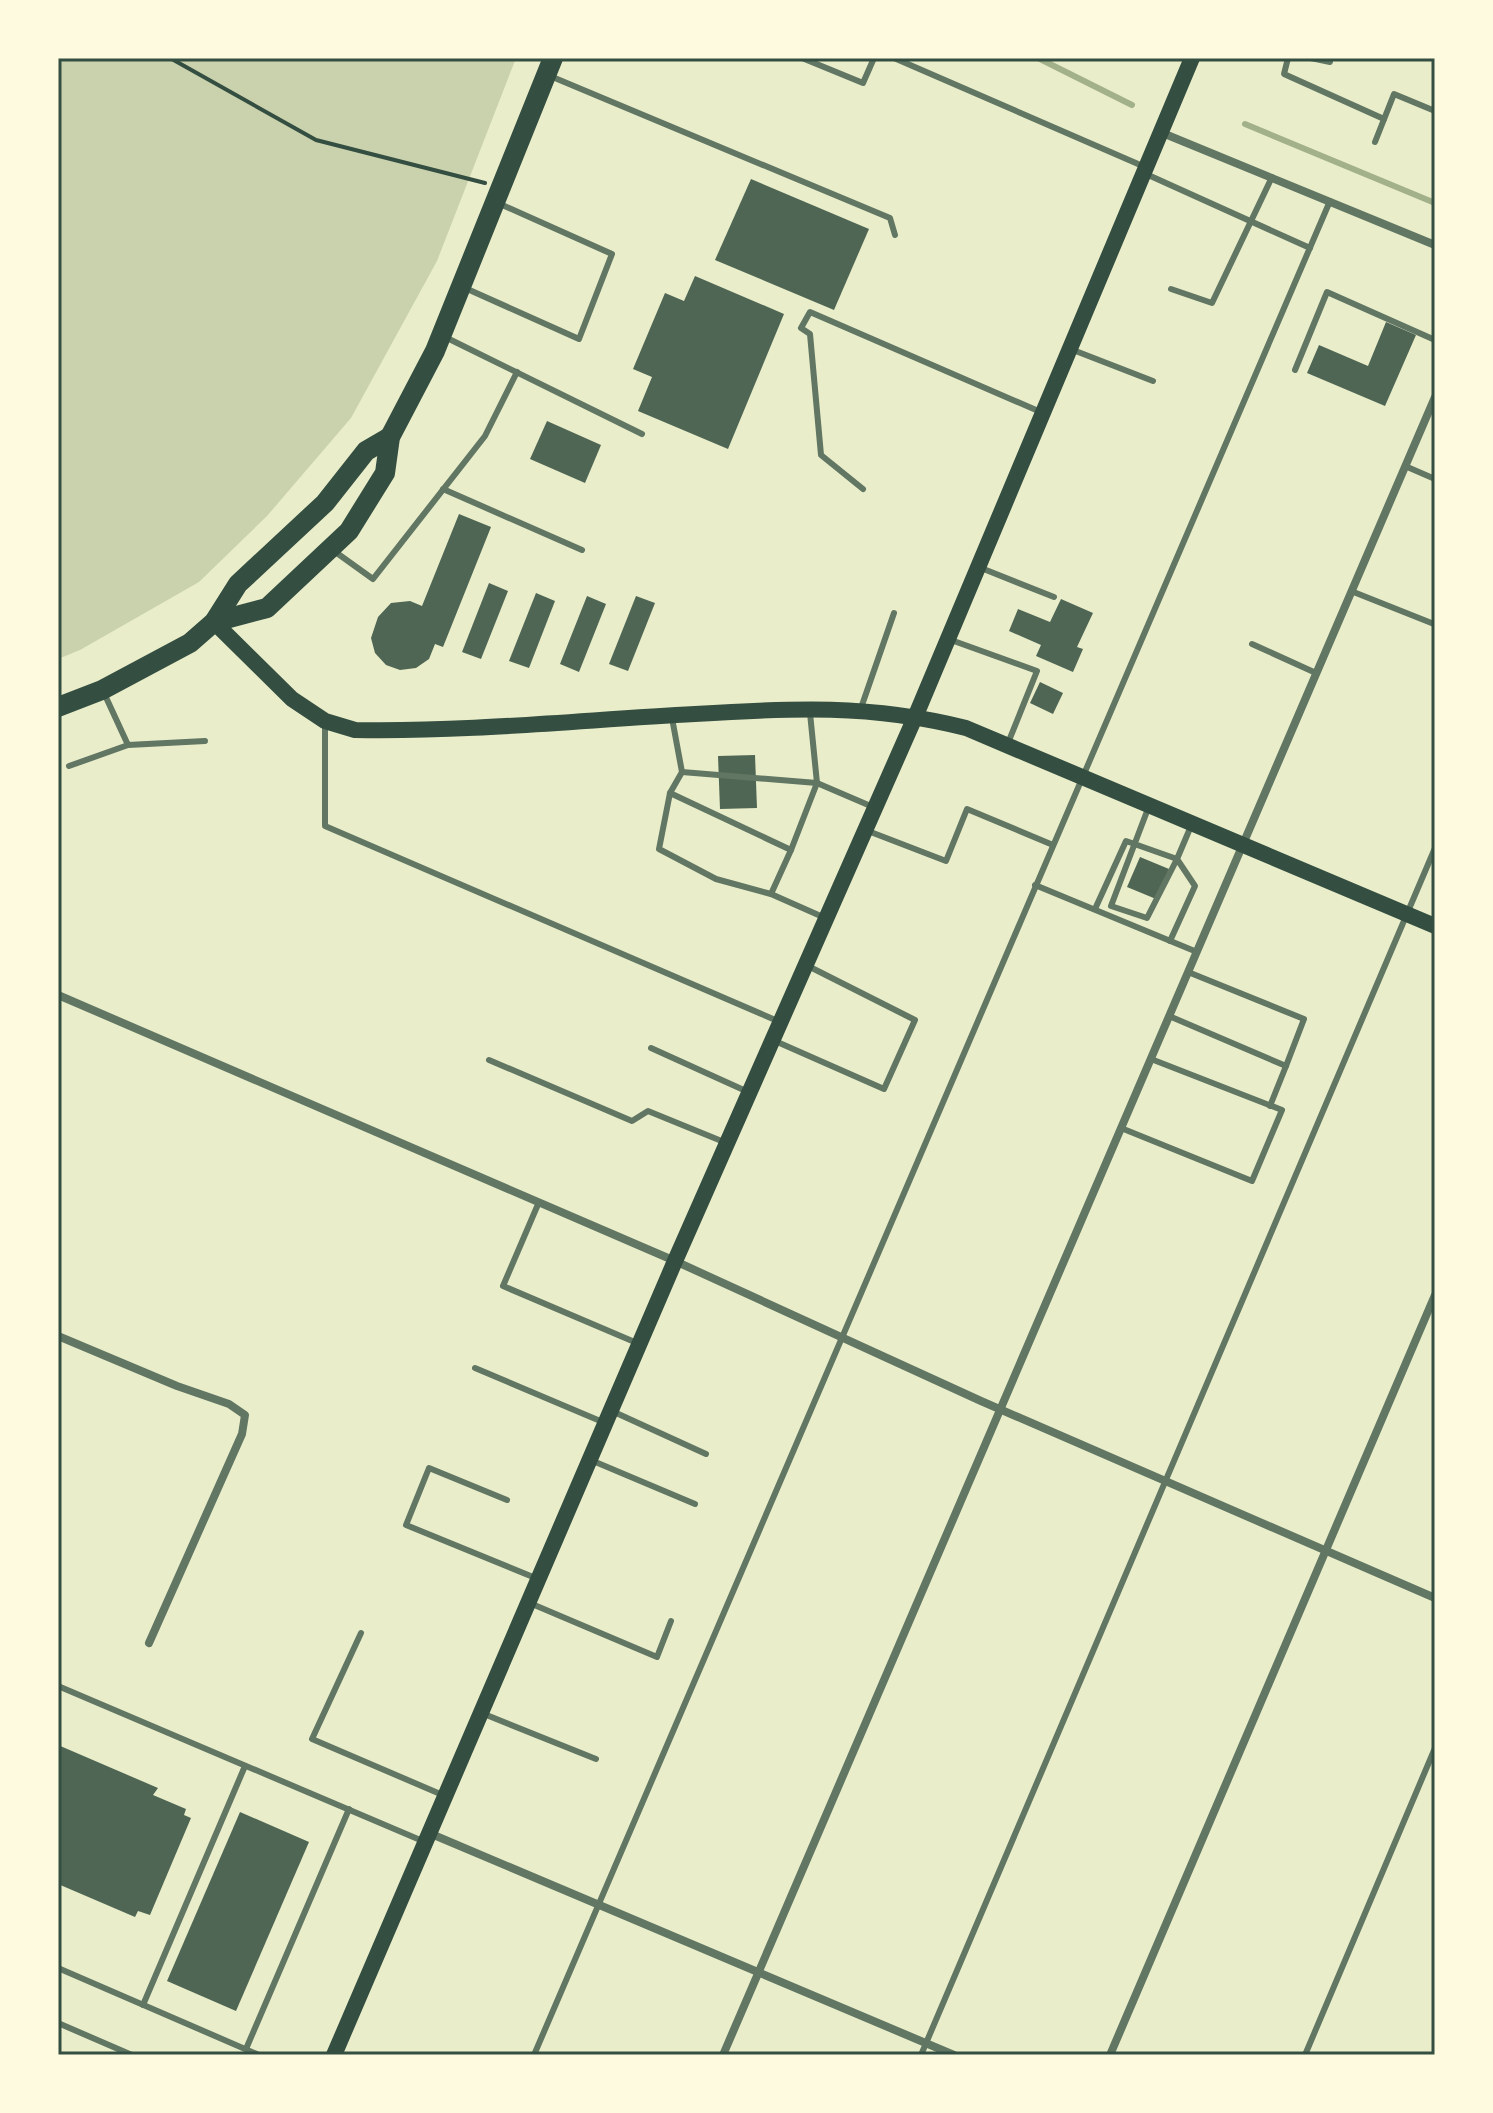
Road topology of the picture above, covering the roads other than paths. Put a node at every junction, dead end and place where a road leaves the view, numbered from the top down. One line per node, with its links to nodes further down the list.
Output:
1 (802, 58): 2 (lane)
2 (874, 58)
3 (894, 58): 13 (lane)
4 (1192, 58): 11 (main road)
5 (1288, 58): 10 (lane)
6 (1311, 58): 7 (lane)
7 (1330, 62)
8 (550, 66): 15 (main road); 18 (lane)
9 (1435, 111): 10 (lane)
10 (1384, 119): 12 (lane)
11 (1160, 132): 13 (main road); 14 (street)
12 (1375, 142)
13 (1144, 170): 17 (lane); 25 (main road)
14 (1272, 177): 16 (street); 17 (lane)
15 (499, 195): 21 (main road); 21 (lane)
16 (1330, 201): 19 (street); 20 (lane)
17 (1253, 222): 20 (lane); 22 (lane)
18 (895, 235)
19 (1435, 245)
20 (1310, 248): 60 (lane)
21 (462, 287): 23 (main road)
22 (1171, 289)
23 (442, 336): 27 (lane); 32 (main road)
24 (1435, 340): 26 (lane)
25 (1070, 349): 28 (lane); 30 (main road)
26 (1295, 370)
27 (517, 372): 31 (lane); 35 (lane)
28 (1153, 381)
29 (1435, 397): 33 (street)
30 (1043, 413): 36 (lane); 39 (main road)
31 (642, 434)
32 (390, 437): 37 (main road); 43 (main road)
33 (1405, 466): 34 (lane); 40 (street)
34 (1435, 479)
35 (443, 489): 37 (lane); 38 (lane)
36 (863, 489)
37 (331, 549): 43 (main road)
38 (582, 550)
39 (978, 567): 41 (lane); 45 (main road)
40 (1351, 591): 44 (lane); 47 (street)
41 (1054, 597)
42 (894, 613): 50 (lane)
43 (214, 622): 48 (main road); 54 (main road)
44 (1434, 624)
45 (948, 639): 53 (main road); 57 (lane)
46 (1252, 644): 47 (lane)
47 (1316, 673): 68 (street)
48 (102, 690): 49 (main road); 56 (lane)
49 (58, 707)
50 (861, 708): 51 (main road); 53 (main road)
51 (810, 709): 52 (main road); 61 (lane)
52 (671, 715): 54 (main road); 59 (lane)
53 (916, 715): 57 (main road); 64 (main road)
54 (325, 721): 85 (lane)
55 (205, 741): 56 (lane)
56 (128, 745): 58 (lane)
57 (1007, 745): 60 (main road)
58 (69, 766)
59 (682, 772): 61 (lane); 62 (lane)
60 (1082, 776): 63 (main road); 69 (lane)
61 (817, 783): 64 (lane); 71 (lane)
62 (670, 793): 71 (lane); 74 (lane)
63 (1150, 804): 65 (main road); 67 (lane)
64 (875, 808): 66 (main road)
65 (1192, 822): 68 (main road); 72 (lane)
66 (865, 830): 69 (lane); 77 (main road)
67 (1134, 844): 72 (lane); 72 (lane); 75 (lane)
68 (1243, 844): 76 (main road); 80 (street)
69 (1053, 845): 73 (lane)
70 (1435, 848): 76 (lane)
71 (791, 850): 74 (lane)
72 (1177, 859): 79 (lane)
73 (1035, 885): 75 (lane); 99 (lane)
74 (771, 894): 77 (lane)
75 (1095, 909): 79 (lane)
76 (1406, 914): 78 (main road); 106 (lane)
77 (826, 918): 81 (main road)
78 (1435, 926)
79 (1170, 941): 80 (lane)
80 (1197, 952): 82 (street)
81 (806, 965): 85 (main road); 86 (lane)
82 (1188, 972): 84 (street); 90 (lane)
83 (58, 995): 95 (street)
84 (1169, 1016): 88 (street); 90 (lane)
85 (780, 1022): 86 (main road)
86 (773, 1040): 91 (main road)
87 (651, 1048): 91 (lane)
88 (1151, 1059): 92 (lane); 93 (street)
89 (489, 1060): 94 (lane)
90 (1286, 1066): 92 (lane)
91 (749, 1093): 94 (main road)
92 (1270, 1106): 93 (lane)
93 (1121, 1128): 102 (street)
94 (727, 1144): 96 (main road)
95 (539, 1202): 96 (street); 100 (lane)
96 (675, 1261): 99 (street); 100 (main road)
97 (1435, 1295): 109 (street)
98 (58, 1336): 115 (street)
99 (844, 1339): 102 (street); 124 (lane)
100 (639, 1344): 103 (main road)
101 (475, 1368): 103 (lane)
102 (1001, 1409): 106 (street); 126 (street)
103 (608, 1417): 104 (lane); 105 (main road)
104 (706, 1454)
105 (590, 1459): 108 (lane); 110 (main road)
106 (1164, 1479): 109 (street); 129 (lane)
107 (507, 1500): 110 (lane)
108 (695, 1504)
109 (1325, 1548): 111 (street); 138 (street)
110 (538, 1579): 112 (main road)
111 (1435, 1598)
112 (528, 1602): 113 (lane); 117 (main road)
113 (671, 1621)
114 (361, 1633): 121 (lane)
115 (149, 1643)
116 (58, 1686): 120 (lane)
117 (480, 1713): 119 (lane); 121 (main road)
118 (1435, 1748): 139 (lane)
119 (596, 1759)
120 (245, 1766): 122 (lane); 127 (lane)
121 (445, 1796): 123 (main road)
122 (349, 1809): 123 (lane); 130 (lane)
123 (427, 1838): 124 (street); 133 (main road)
124 (599, 1903): 126 (street); 134 (lane)
125 (58, 1968): 127 (lane)
126 (758, 1973): 129 (street); 135 (street)
127 (143, 2005): 130 (lane)
128 (58, 2023): 131 (lane)
129 (926, 2042): 136 (lane); 137 (street)
130 (246, 2049): 132 (lane)
131 (132, 2055)
132 (259, 2055)
133 (334, 2055)
134 (534, 2055)
135 (723, 2055)
136 (921, 2055)
137 (954, 2055)
138 (1110, 2055)
139 (1305, 2055)

